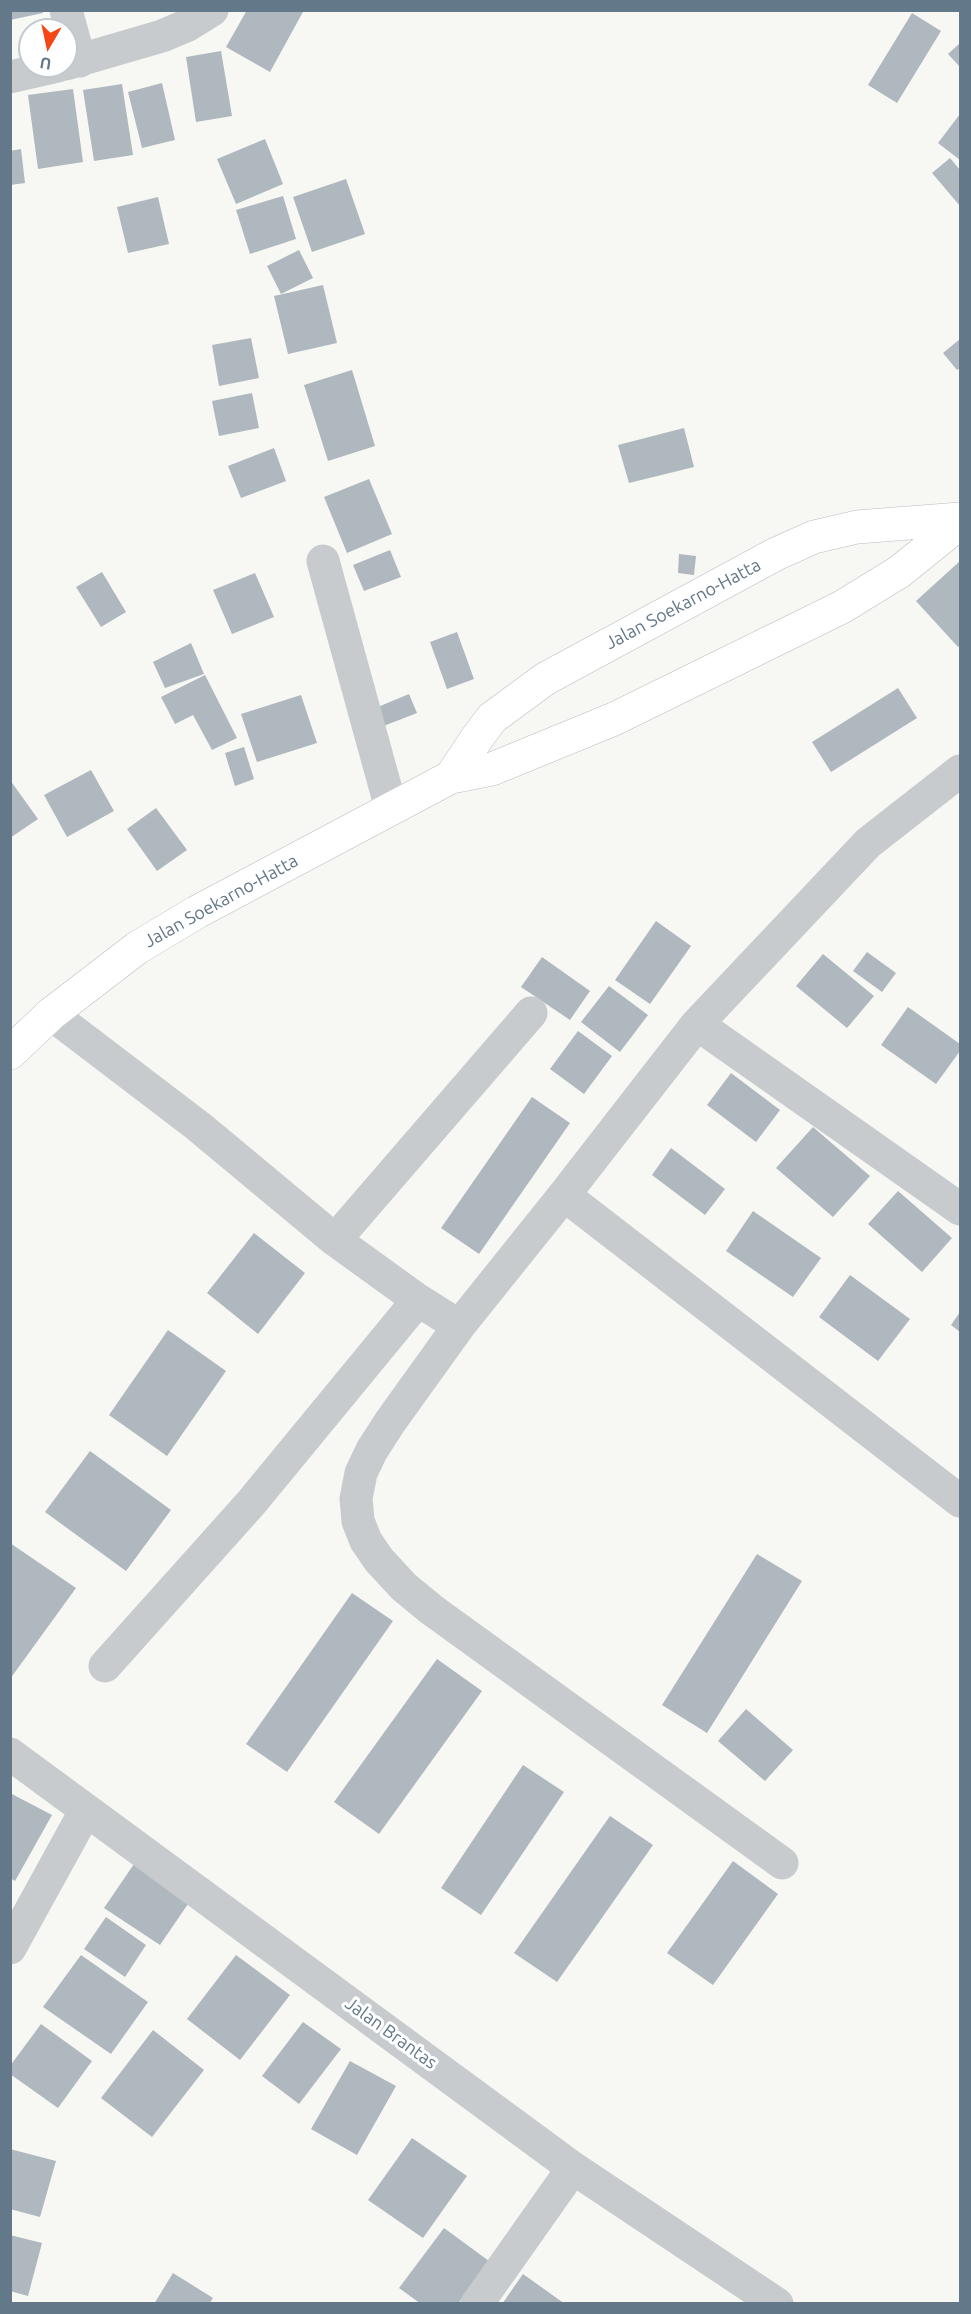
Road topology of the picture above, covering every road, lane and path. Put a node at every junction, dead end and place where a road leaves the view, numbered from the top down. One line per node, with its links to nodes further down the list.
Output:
1 (212, 10): 2 (street)
2 (78, 61)
3 (960, 521): 6 (highway, Jalan Soekarno-Hatta); 6 (highway, Jalan Soekarno-Hatta)
4 (323, 561): 7 (street)
5 (960, 771): 10 (street)
6 (451, 777): 7 (highway, Jalan Soekarno-Hatta)
7 (391, 808): 9 (highway, Jalan Soekarno-Hatta)
8 (531, 1013): 14 (street)
9 (51, 1014): 11 (highway, Jalan Soekarno-Hatta); 14 (street)
10 (697, 1024): 12 (street); 13 (street)
11 (12, 1047)
12 (564, 1195): 16 (street); 17 (street)
13 (960, 1209)
14 (335, 1240): 15 (street)
15 (417, 1300): 16 (street); 18 (street)
16 (459, 1326): 21 (street)
17 (960, 1501)
18 (105, 1666)
19 (10, 1754): 20 (street, Jalan Brantas)
20 (86, 1810): 22 (street); 24 (street, Jalan Brantas)
21 (782, 1863)
22 (20, 1905): 23 (street)
23 (10, 1948)
24 (573, 2168): 25 (street); 26 (street, Jalan Brantas)
25 (477, 2304)
26 (777, 2304)

